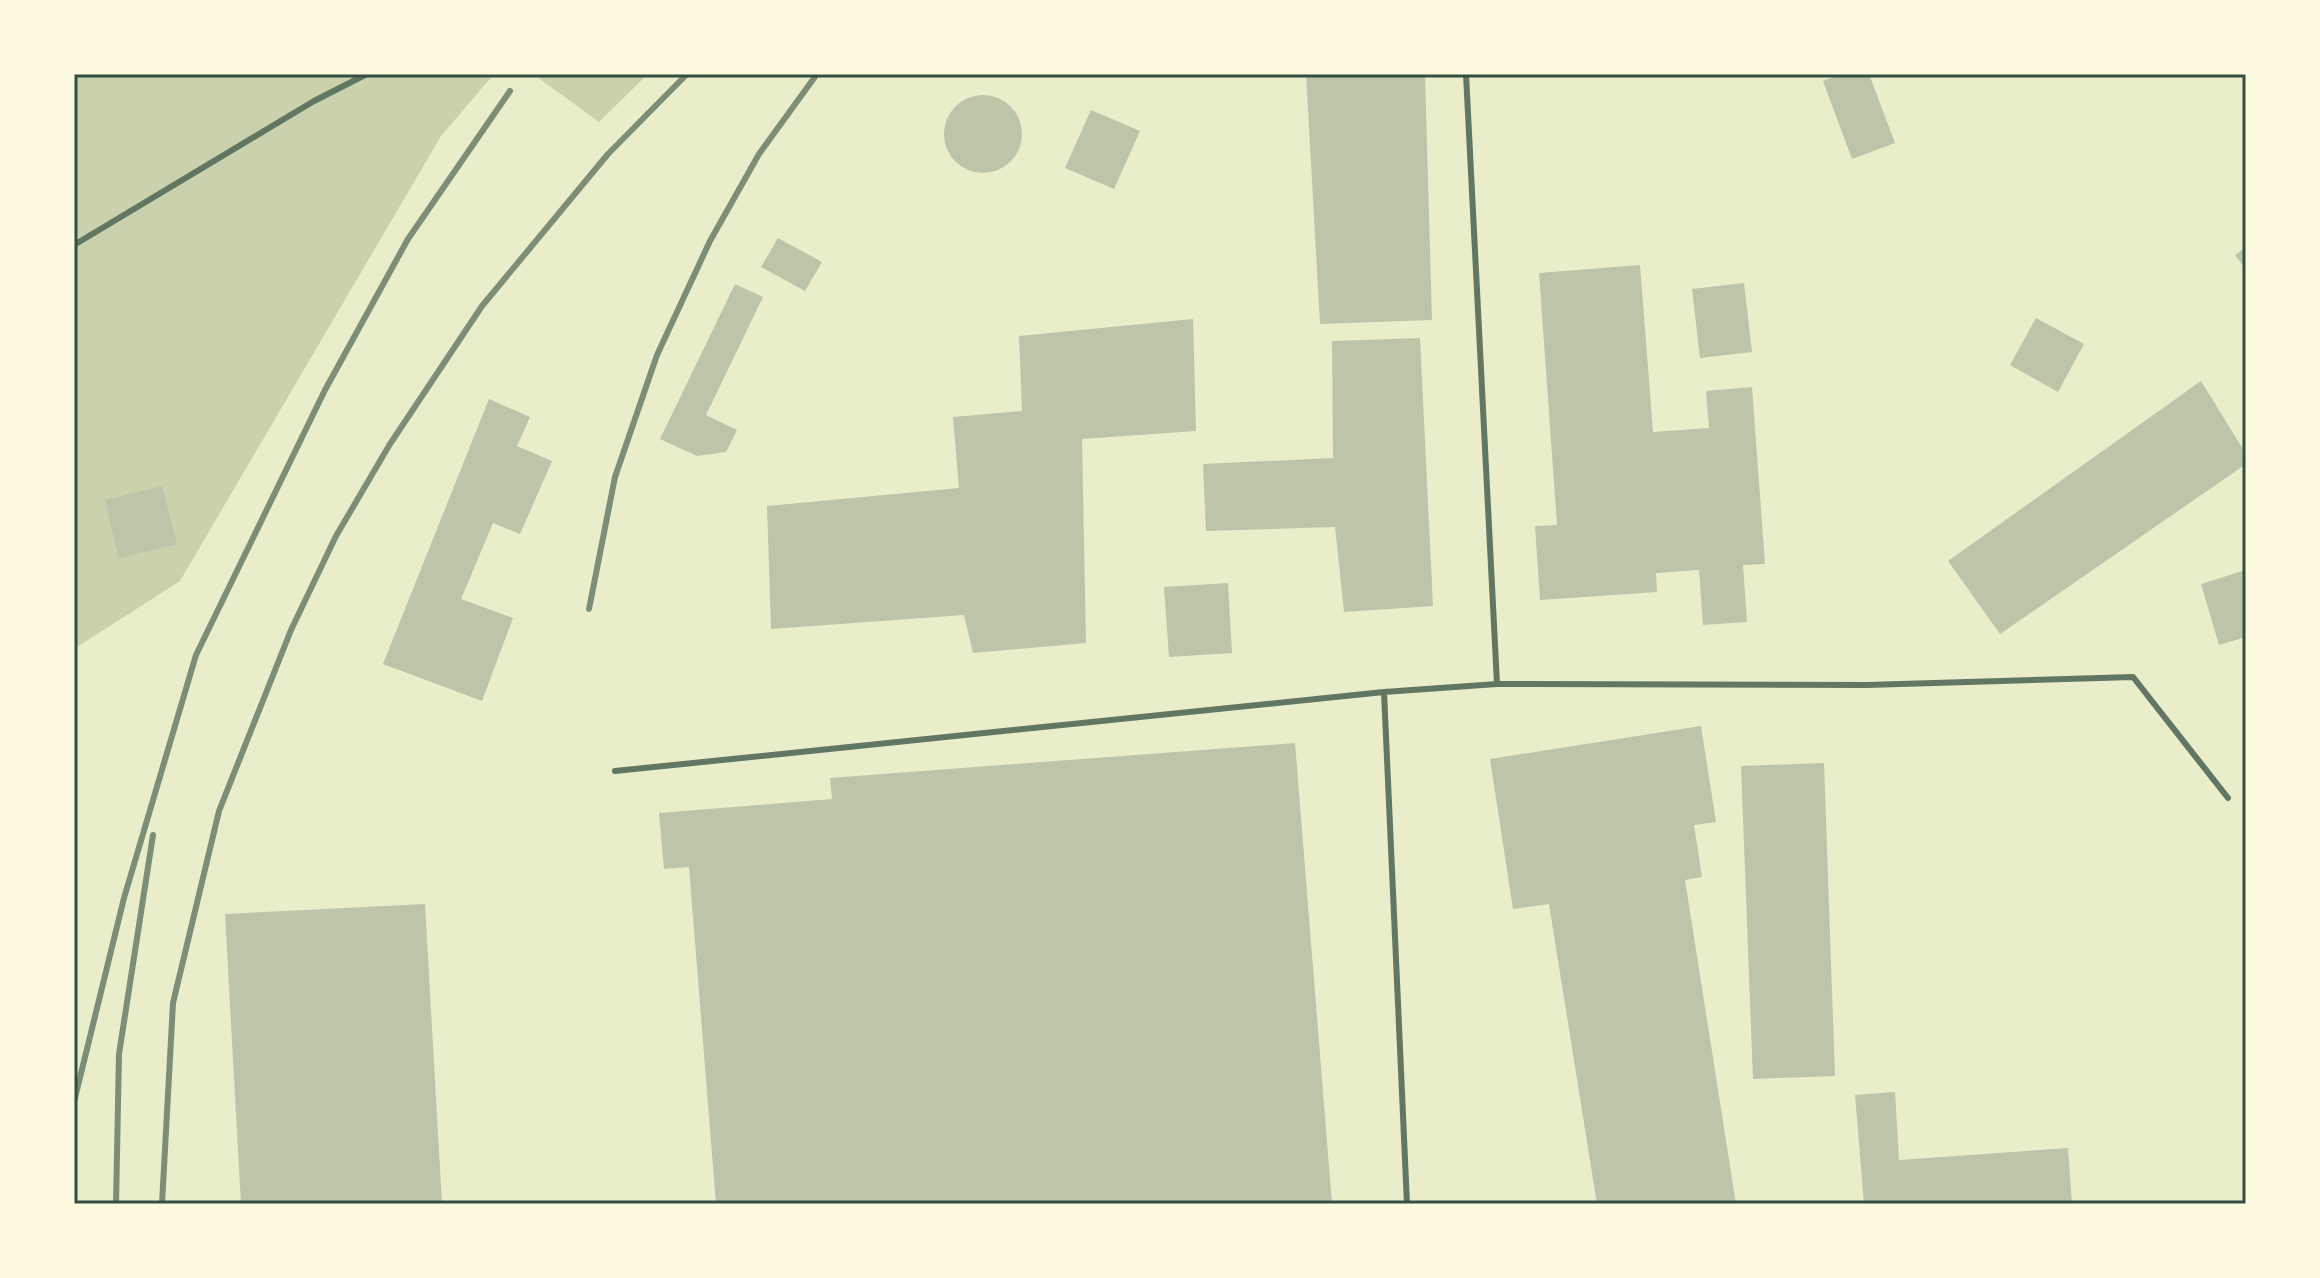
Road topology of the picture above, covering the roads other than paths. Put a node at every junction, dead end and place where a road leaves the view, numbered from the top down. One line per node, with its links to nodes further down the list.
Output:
1 (367, 74): 3 (lane)
2 (1466, 74): 4 (lane)
3 (74, 245)
4 (1497, 684): 5 (lane); 7 (lane)
5 (1384, 692): 6 (lane); 8 (lane)
6 (615, 771)
7 (2228, 798)
8 (1407, 1204)

